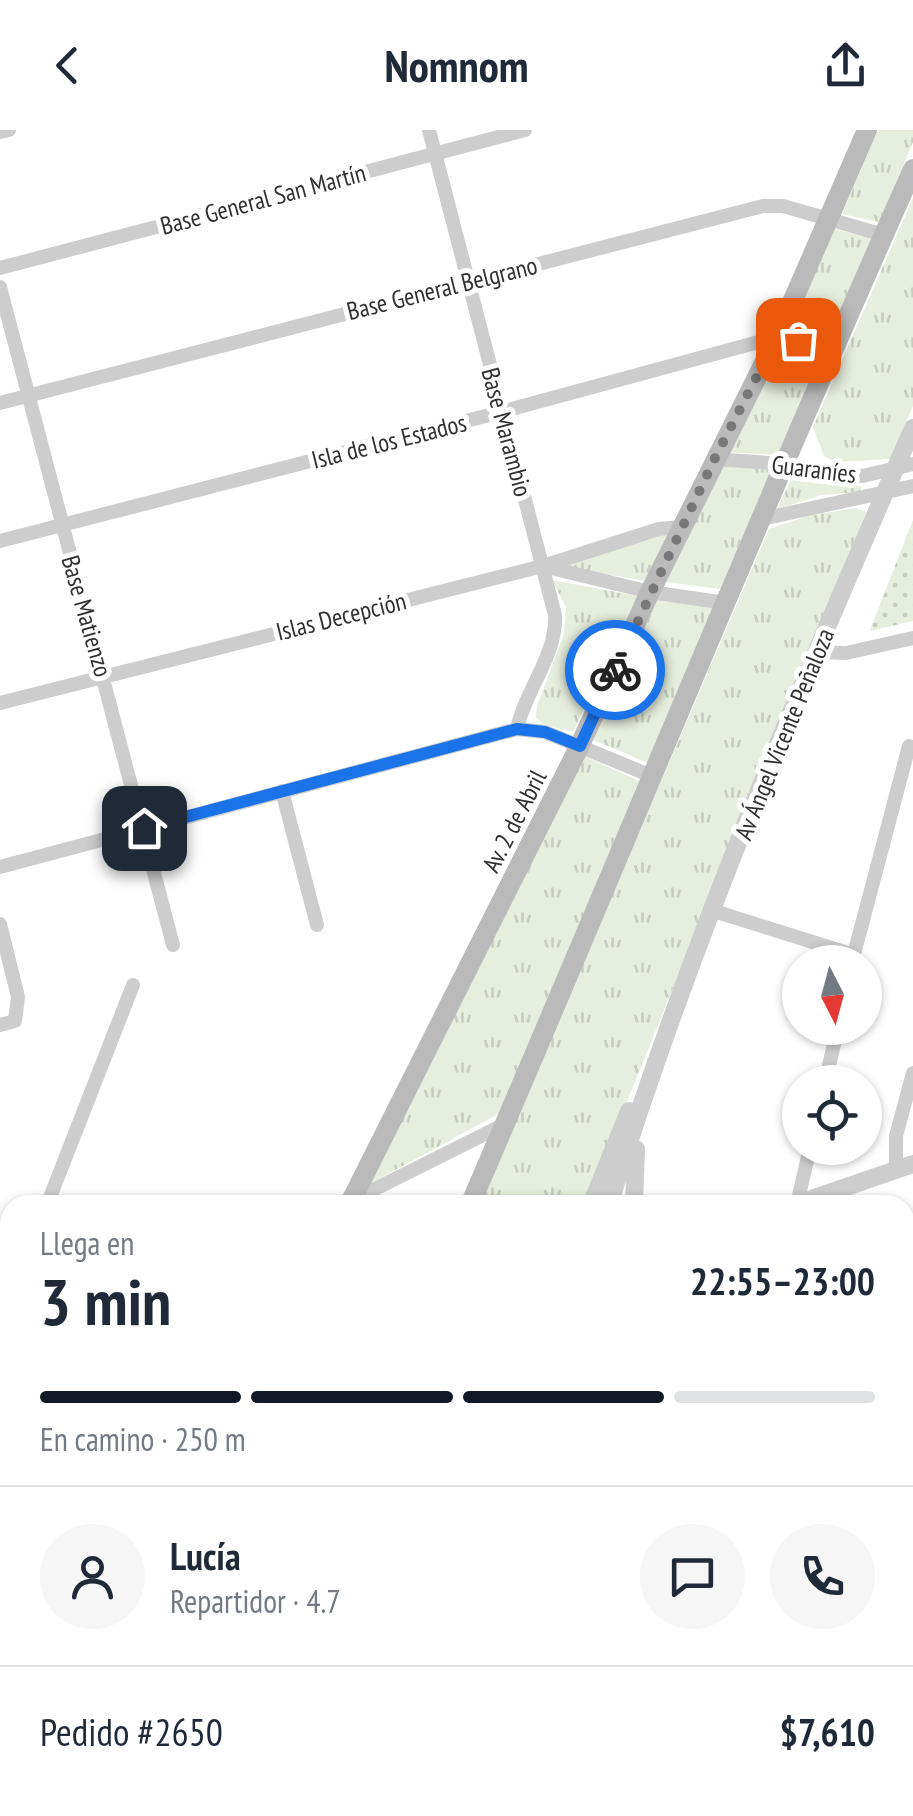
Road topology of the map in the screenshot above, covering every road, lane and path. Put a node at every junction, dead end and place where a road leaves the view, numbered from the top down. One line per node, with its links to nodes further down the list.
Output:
1 (10, 130): 5 (street)
2 (430, 130): 6 (street, Base Marambio)
3 (525, 130): 6 (street, Base General San Martín)
4 (867, 130): 8 (main road, Av. 2 de Abril)
5 (0, 132)
6 (435, 154): 10 (street, Base General San Martín); 11 (street, Base Marambio)
7 (913, 169): 9 (main road)
8 (828, 220): 9 (street, Base General Belgrano); 11 (street, Base General Belgrano); 13 (main road, Av. 2 de Abril)
9 (884, 235): 14 (main road)
10 (0, 268)
11 (468, 281): 15 (street, Base General Belgrano); 17 (street, Base Marambio)
12 (0, 287): 15 (street, Base Matienzo)
13 (777, 337): 14 (street); 17 (street, Isla de los Estados); 19 (main road, Av. 2 de Abril)
14 (826, 364): 20 (main road)
15 (28, 396): 16 (street, Base General Belgrano); 26 (street, Base Matienzo)
16 (0, 403)
17 (502, 412): 26 (street, Isla de los Estados); 29 (street, Base Marambio)
18 (913, 428): 22 (street, Av Ángel Vicente Peñaloza)
19 (714, 460): 20 (street, Guaraníes); 27 (main road, Av. 2 de Abril)
20 (784, 464): 22 (street, Guaraníes); 25 (main road)
21 (913, 464): 22 (street, Guaraníes)
22 (894, 471): 24 (street, Av Ángel Vicente Peñaloza)
23 (913, 486): 24 (street, Guaraníes)
24 (884, 494): 25 (street, Guaraníes); 33 (street, Av Ángel Vicente Peñaloza)
25 (762, 520): 31 (main road)
26 (62, 526): 28 (street, Isla de los Estados); 34 (street, Base Matienzo)
27 (682, 527): 29 (street, Islas Decepción); 30 (main road, Av. 2 de Abril)
28 (0, 541)
29 (542, 566): 30 (street); 34 (street, Islas Decepción); 36 (street, Base Marambio)
30 (650, 592): 31 (street); 37 (main road, Av. 2 de Abril)
31 (726, 602): 39 (main road)
32 (913, 638): 33 (street)
33 (816, 652): 43 (street, Av Ángel Vicente Peñaloza)
34 (104, 675): 35 (street, Islas Decepción); 41 (street, Base Matienzo)
35 (0, 703)
36 (517, 729): 37 (street); 40 (street)
37 (580, 746): 39 (street); 58 (main road, Av. 2 de Abril)
38 (908, 746): 48 (street)
39 (654, 777): 54 (main road)
40 (282, 791): 41 (street); 45 (street)
41 (144, 828): 42 (street); 46 (street, Base Matienzo)
42 (0, 866)
43 (714, 911): 47 (street); 51 (street, Av Ángel Vicente Peñaloza)
44 (0, 924): 50 (street)
45 (317, 924)
46 (173, 945)
47 (812, 945)
48 (857, 945)
49 (133, 985): 57 (street)
50 (0, 1025)
51 (664, 1042): 52 (street); 63 (street)
52 (656, 1064): 61 (street); 62 (street)
53 (913, 1074): 56 (street)
54 (506, 1124): 59 (street); 60 (main road)
55 (806, 1165): 64 (street)
56 (904, 1167): 65 (street)
57 (51, 1195)
58 (354, 1195)
59 (366, 1195)
60 (474, 1195)
61 (594, 1195)
62 (611, 1195)
63 (634, 1195)
64 (798, 1195)
65 (822, 1195)

